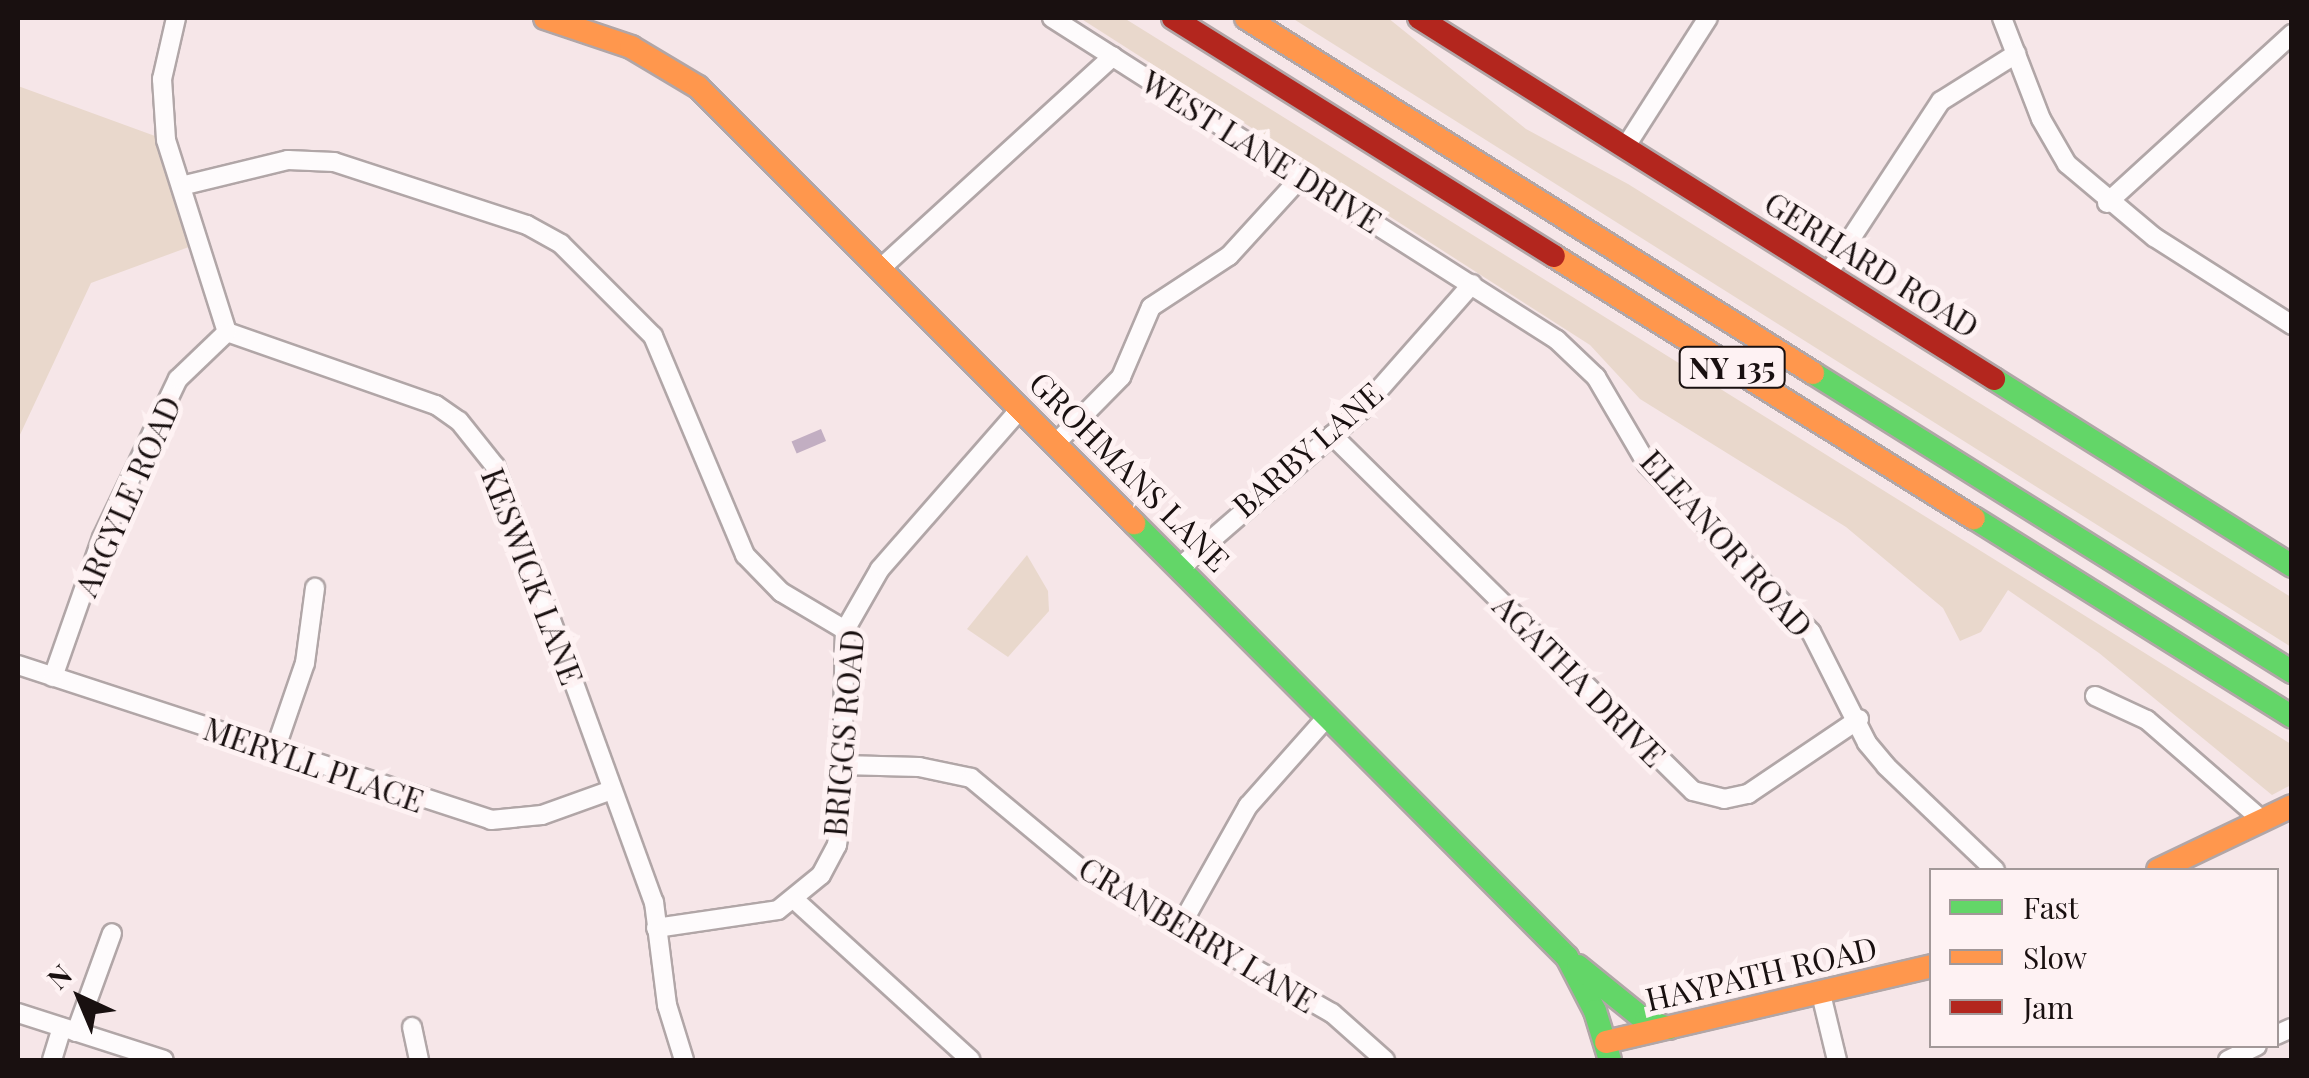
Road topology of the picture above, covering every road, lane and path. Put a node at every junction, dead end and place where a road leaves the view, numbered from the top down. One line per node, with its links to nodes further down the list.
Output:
1 (176, 18): 14 (street)
2 (544, 18): 16 (main road, GROHMANS LANE)
3 (1052, 18): 11 (street, WEST LANE DRIVE)
4 (1173, 18): 33 (main road, NY 135)
5 (1246, 18): 29 (main road, NY 135)
6 (1418, 18): 12 (main road, GERHARD ROAD)
7 (1708, 18): 12 (street)
8 (2002, 18): 10 (street)
9 (2292, 34): 15 (street)
10 (2016, 54): 15 (street); 17 (street)
11 (1113, 56): 13 (street, WEST LANE DRIVE); 16 (street)
12 (1626, 146): 17 (main road, GERHARD ROAD)
13 (1302, 176): 18 (street, WEST LANE DRIVE); 23 (street)
14 (181, 186): 20 (street); 27 (street)
15 (2107, 203): 19 (street)
16 (881, 268): 21 (main road, GROHMANS LANE)
17 (1827, 275): 24 (main road, GERHARD ROAD)
18 (1472, 284): 22 (street, BARBY LANE); 34 (street, ELEANOR ROAD)
19 (2292, 325)
20 (227, 332): 30 (street, ARGYLE ROAD); 37 (street, KESWICK LANE)
21 (1020, 409): 23 (main road, GROHMANS LANE); 27 (street, BRIGGS ROAD)
22 (1332, 435): 25 (street, BARBY LANE); 34 (street, AGATHA DRIVE)
23 (1056, 443): 25 (main road, GROHMANS LANE)
24 (2292, 566)
25 (1180, 567): 32 (main road, GROHMANS LANE)
26 (316, 588): 35 (street)
27 (845, 630): 36 (street, BRIGGS ROAD)
28 (18, 665): 30 (street, MERYLL PLACE)
29 (2292, 672)
30 (53, 677): 35 (street, MERYLL PLACE)
31 (2095, 696): 39 (street)
32 (1328, 716): 43 (street); 46 (main road, GROHMANS LANE)
33 (2292, 717)
34 (1859, 720): 40 (street, ELEANOR ROAD)
35 (275, 750): 37 (street, MERYLL PLACE)
36 (842, 765): 42 (street, BRIGGS ROAD); 43 (street, CRANBERRY LANE)
37 (612, 790): 44 (street, KESWICK LANE)
38 (2292, 806): 39 (main road)
39 (2262, 820): 41 (main road)
40 (1992, 868)
41 (2162, 868)
42 (796, 901): 44 (street); 59 (street)
43 (1180, 927): 60 (street, CRANBERRY LANE)
44 (656, 928): 58 (street, KESWICK LANE)
45 (112, 933): 52 (street)
46 (1568, 957): 51 (main road); 54 (main road, GROHMANS LANE)
47 (1929, 967): 48 (main road, HAYPATH ROAD)
48 (1821, 994): 51 (main road, HAYPATH ROAD); 61 (street)
49 (18, 1013): 52 (street)
50 (412, 1027): 57 (street)
51 (1669, 1028): 54 (main road, HAYPATH ROAD)
52 (69, 1029): 55 (street); 56 (street)
53 (2253, 1048): 62 (street)
54 (1608, 1051)
55 (52, 1060)
56 (164, 1060)
57 (419, 1060)
58 (684, 1060)
59 (971, 1060)
60 (1384, 1060)
61 (1838, 1060)
62 (2228, 1060)

